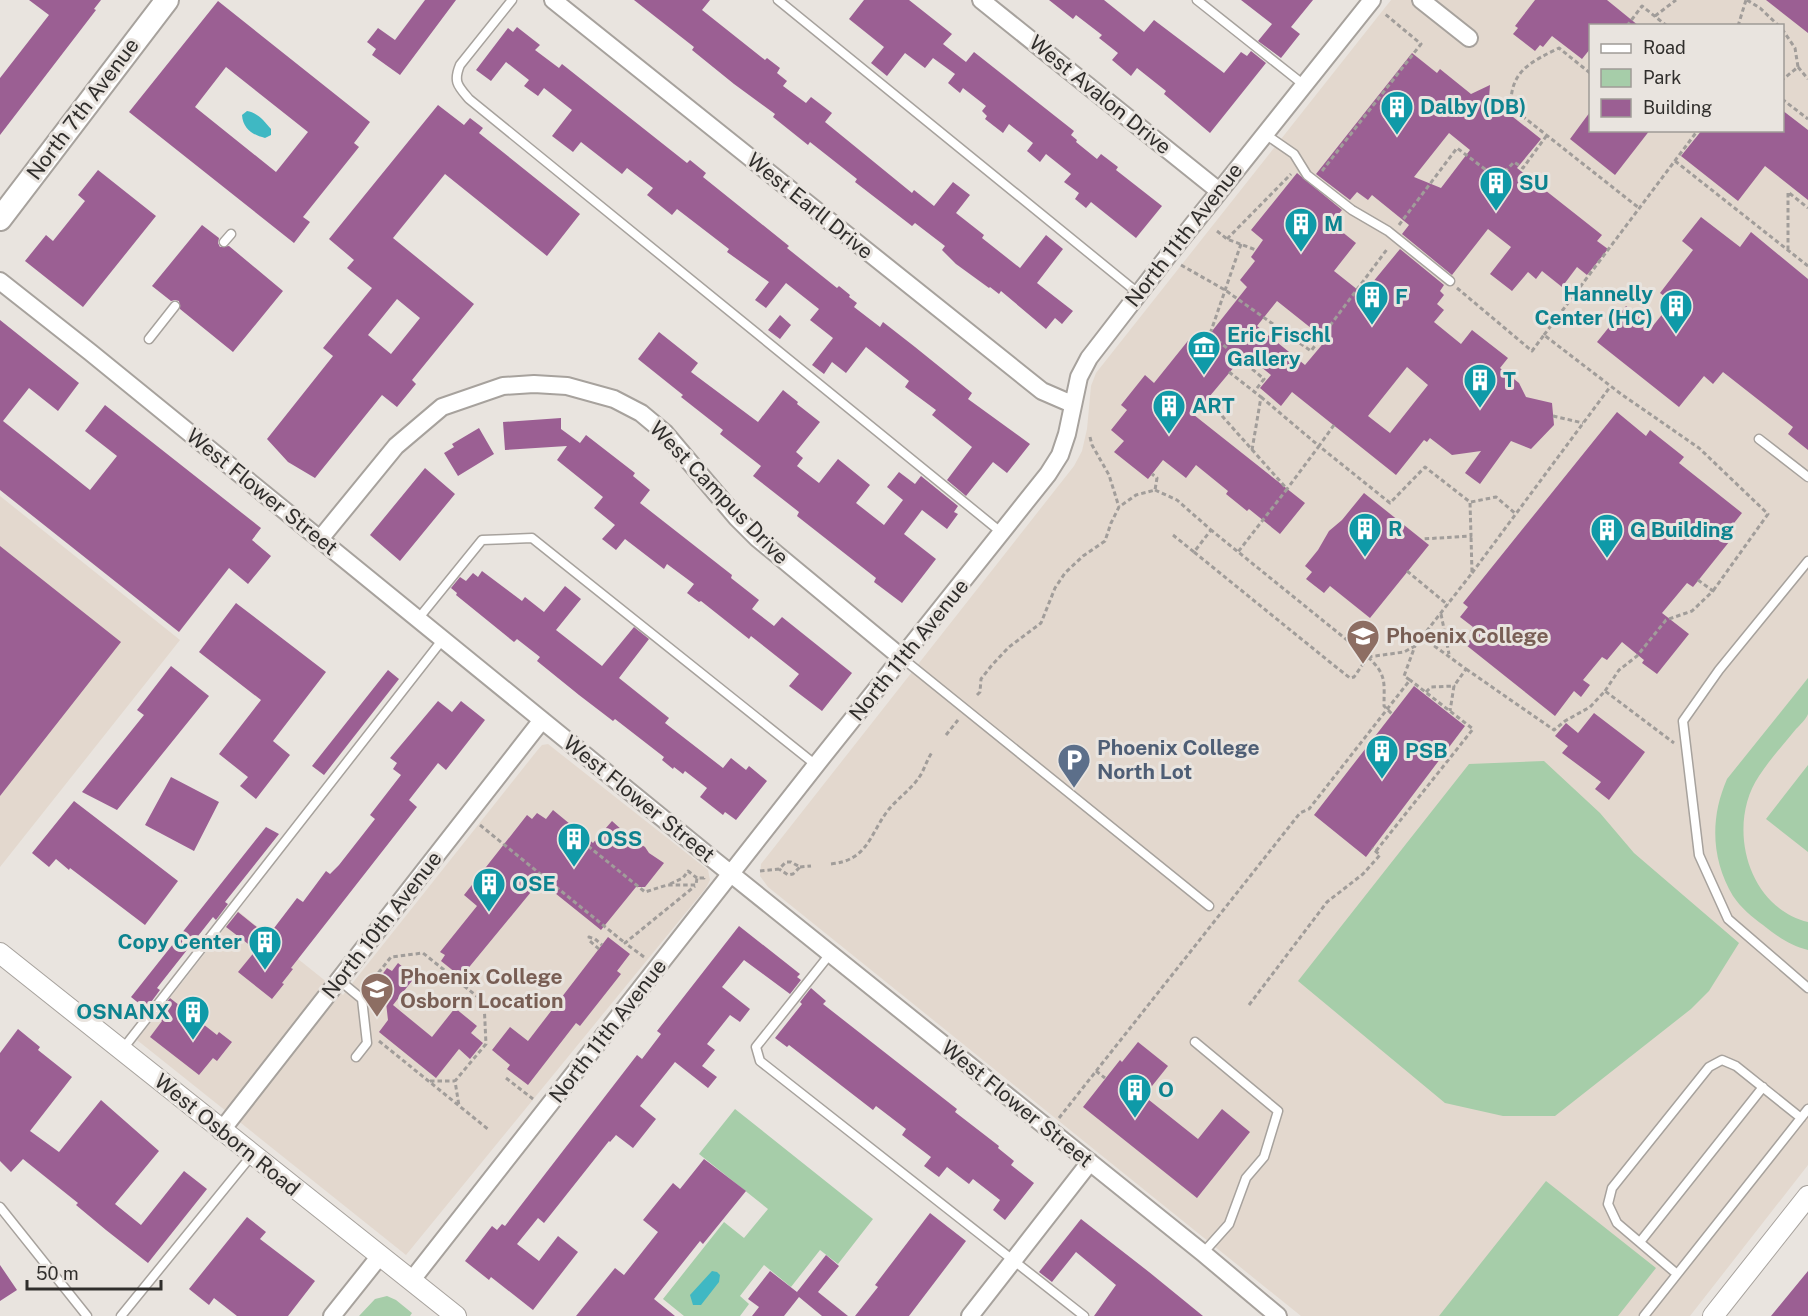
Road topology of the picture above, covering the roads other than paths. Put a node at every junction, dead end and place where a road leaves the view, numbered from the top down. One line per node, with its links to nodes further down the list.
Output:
1 (167, 0): 13 (main road, North 7th Avenue)
2 (512, 0): 24 (lane)
3 (553, 0): 21 (street, West Earll Drive)
4 (778, 0): 18 (lane)
5 (981, 0): 12 (street, West Avalon Drive)
6 (1197, 0): 10 (lane)
7 (1372, 0): 10 (street, North 11th Avenue)
8 (1421, 0): 9 (street)
9 (1469, 38)
10 (1304, 85): 11 (street, North 11th Avenue)
11 (1265, 134): 12 (street, North 11th Avenue); 17 (lane)
12 (1219, 191): 18 (street, North 11th Avenue)
13 (0, 219)
14 (231, 234): 15 (lane)
15 (224, 242)
16 (0, 281): 25 (street, West Flower Street)
17 (1453, 284)
18 (1138, 293): 21 (street, North 11th Avenue)
19 (175, 306): 20 (lane)
20 (149, 339)
21 (1072, 404): 24 (street, North 11th Avenue)
22 (1759, 439): 23 (lane)
23 (1808, 477)
24 (1003, 533): 29 (street, North 11th Avenue)
25 (320, 539): 27 (street, West Flower Street); 29 (street, West Campus Drive)
26 (1808, 561): 37 (lane)
27 (418, 619): 28 (street, West Flower Street); 31 (lane)
28 (443, 639): 30 (street, West Flower Street); 39 (lane)
29 (902, 658): 31 (street, North 11th Avenue); 33 (lane)
30 (542, 720): 32 (street, West Flower Street); 36 (street, North 10th Avenue)
31 (816, 765): 32 (street, North 11th Avenue)
32 (732, 874): 35 (street, West Flower Street); 54 (street, North 11th Avenue)
33 (1209, 906)
34 (0, 953): 39 (street, West Osborn Road)
35 (830, 954): 46 (street, West Flower Street); 52 (lane)
36 (339, 980): 40 (lane); 44 (street, North 10th Avenue)
37 (1808, 988)
38 (1195, 1042): 50 (lane)
39 (121, 1051): 44 (street, West Osborn Road)
40 (356, 1057)
41 (1763, 1087): 43 (lane); 49 (lane); 49 (lane)
42 (1808, 1109): 43 (lane)
43 (1801, 1118): 53 (lane)
44 (221, 1131): 45 (street, West Osborn Road)
45 (252, 1155): 51 (street, West Osborn Road); 56 (lane)
46 (1090, 1162): 50 (street, West Flower Street); 52 (street)
47 (1808, 1196): 63 (street)
48 (0, 1207): 55 (lane)
49 (1640, 1242): 53 (lane)
50 (1203, 1253): 61 (street, West Flower Street)
51 (379, 1257): 54 (street, West Osborn Road); 57 (street)
52 (1014, 1260): 59 (street); 60 (lane)
53 (1677, 1274): 62 (lane)
54 (411, 1281): 58 (street, West Osborn Road)
55 (87, 1316)
56 (121, 1316)
57 (332, 1316)
58 (456, 1316)
59 (970, 1316)
60 (1084, 1316)
61 (1278, 1316)
62 (1644, 1316)
63 (1713, 1316)

